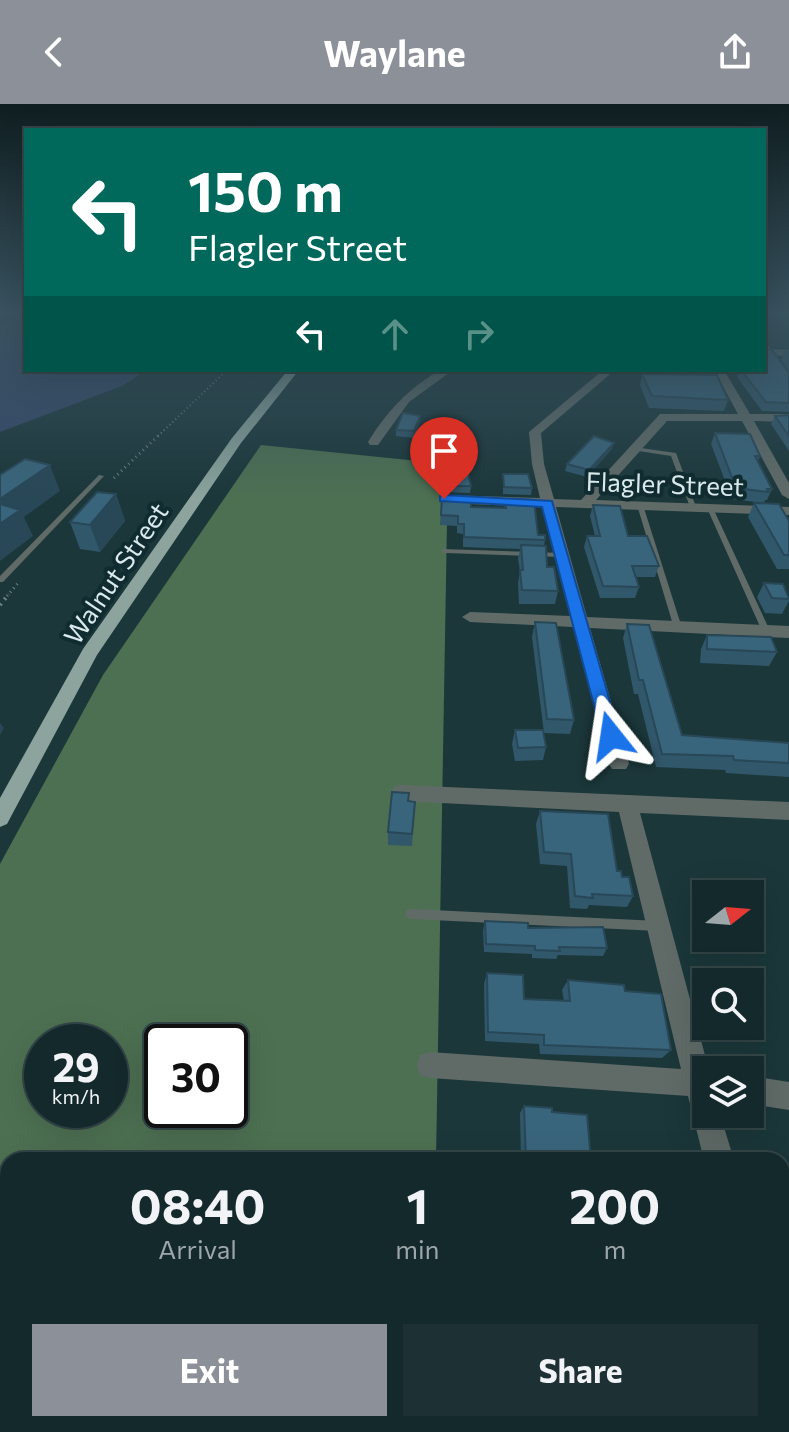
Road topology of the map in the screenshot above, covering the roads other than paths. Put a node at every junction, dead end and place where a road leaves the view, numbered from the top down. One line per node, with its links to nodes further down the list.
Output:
1 (291, 374): 30 (main road, Walnut Street)
2 (441, 374): 7 (street)
3 (605, 374): 12 (street)
4 (721, 374): 5 (street)
5 (744, 417): 6 (street); 8 (street); 10 (street)
6 (789, 418)
7 (374, 442)
8 (634, 449): 13 (street); 15 (lane)
9 (101, 476): 20 (lane)
10 (789, 495)
11 (444, 499): 12 (street, Flagler Street)
12 (548, 504): 13 (street, Flagler Street); 19 (street)
13 (585, 504): 14 (street, Flagler Street)
14 (640, 505): 15 (street, Flagler Street); 23 (lane)
15 (693, 507): 16 (street, Flagler Street)
16 (710, 508): 17 (street, Flagler Street); 24 (lane)
17 (789, 511)
18 (445, 551): 19 (lane)
19 (562, 555): 22 (street)
20 (0, 580)
21 (470, 617): 22 (street)
22 (580, 622): 23 (street); 26 (street)
23 (678, 628): 24 (street)
24 (766, 631): 25 (street)
25 (789, 632)
26 (619, 764)
27 (401, 793): 28 (street)
28 (627, 803): 29 (street); 32 (street)
29 (789, 811)
30 (0, 818)
31 (411, 914): 32 (lane)
32 (658, 926): 33 (street)
33 (694, 1056)
34 (430, 1065): 35 (street)
35 (692, 1083)
36 (764, 1092): 37 (street)
37 (789, 1096)
38 (710, 1128): 39 (street)
39 (717, 1152)

